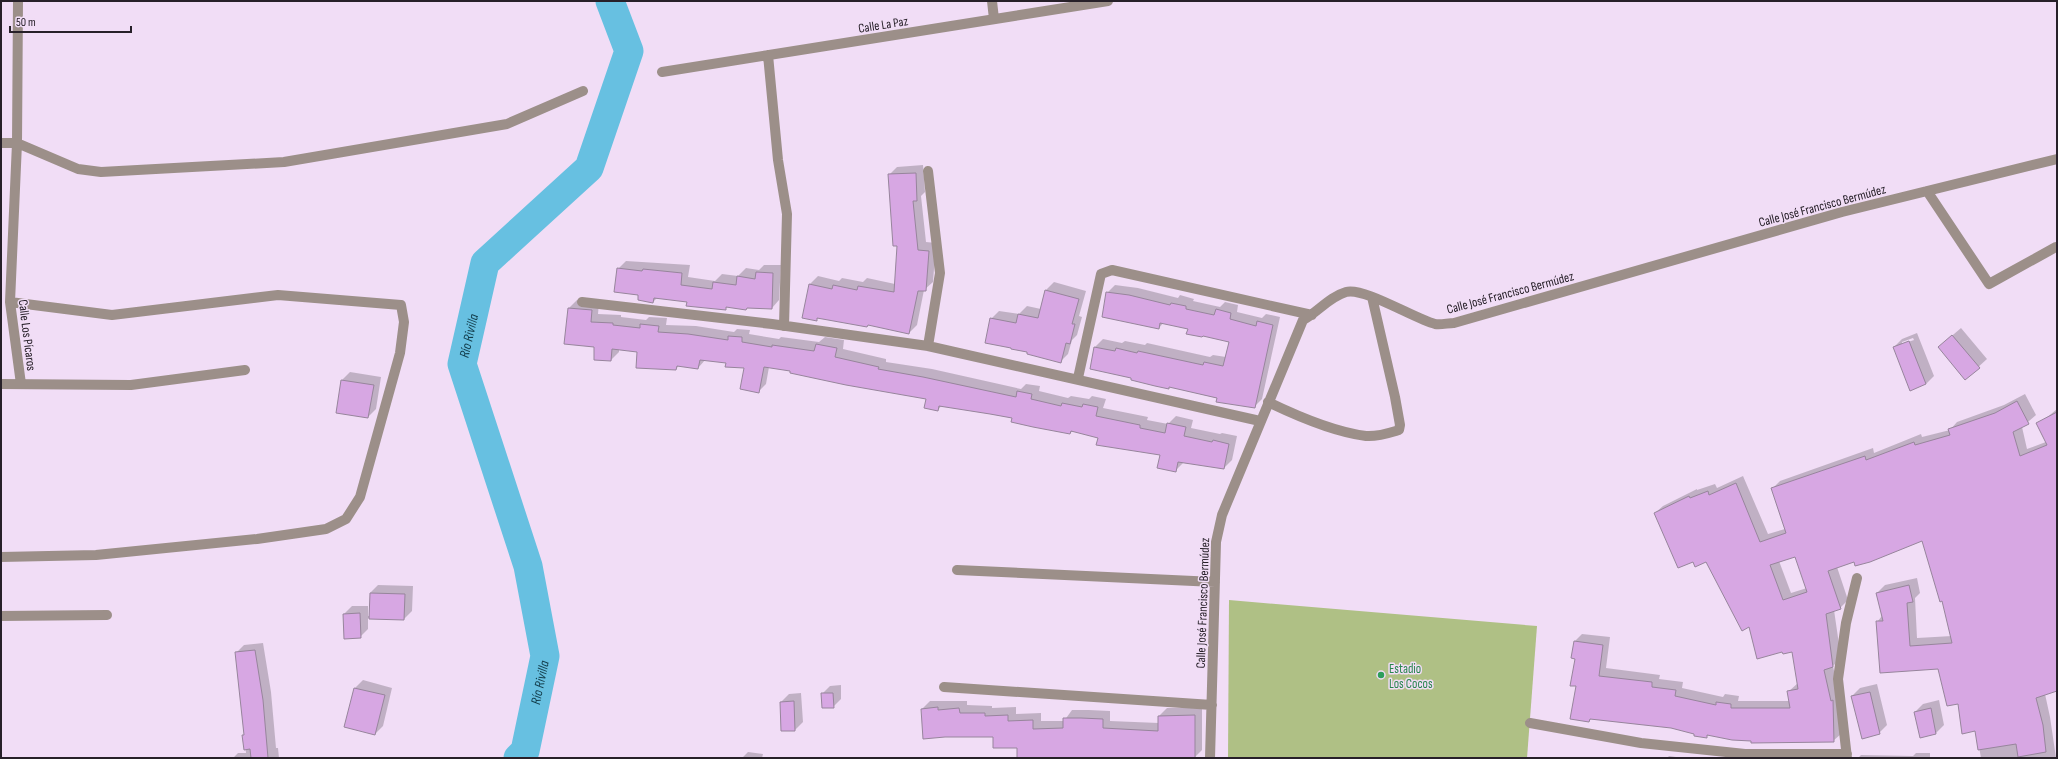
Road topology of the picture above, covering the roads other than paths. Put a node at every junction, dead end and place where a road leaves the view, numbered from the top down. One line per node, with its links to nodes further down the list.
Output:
1 (18, 1): 9 (street, Calle Los Pícaros)
2 (992, 1): 4 (street)
3 (1108, 1): 4 (street, Calle La Paz)
4 (994, 19): 5 (street, Calle La Paz)
5 (768, 55): 6 (street, Calle La Paz); 19 (street)
6 (662, 72)
7 (583, 91): 9 (street)
8 (1, 143): 9 (street)
9 (18, 143): 14 (street, Calle Los Pícaros)
10 (2057, 159): 12 (street, Calle José Francisco Bermúdez)
11 (928, 171): 20 (street)
12 (1927, 191): 13 (street); 15 (street, Calle José Francisco Bermúdez)
13 (2056, 248)
14 (6, 255): 16 (street, Calle Los Pícaros)
15 (1372, 296): 18 (street, Calle José Francisco Bermúdez); 25 (street)
16 (10, 302): 24 (street, Calle Los Pícaros); 27 (street)
17 (582, 302): 19 (street)
18 (1312, 315): 22 (street); 25 (street, Calle José Francisco Bermúdez)
19 (784, 326): 20 (street)
20 (928, 346): 22 (street)
21 (245, 370): 24 (street)
22 (1078, 378): 26 (street)
23 (1, 384): 24 (street)
24 (21, 384)
25 (1268, 402): 26 (street, Calle José Francisco Bermúdez)
26 (1260, 421): 30 (street, Calle José Francisco Bermúdez)
27 (1, 557)
28 (957, 570): 30 (street)
29 (1857, 578): 36 (street)
30 (1216, 582): 34 (street, Calle José Francisco Bermúdez)
31 (107, 615): 32 (street)
32 (1, 616)
33 (944, 687): 34 (street)
34 (1212, 705): 37 (street, Calle José Francisco Bermúdez)
35 (1530, 723): 36 (street)
36 (1847, 756)
37 (1210, 758)

